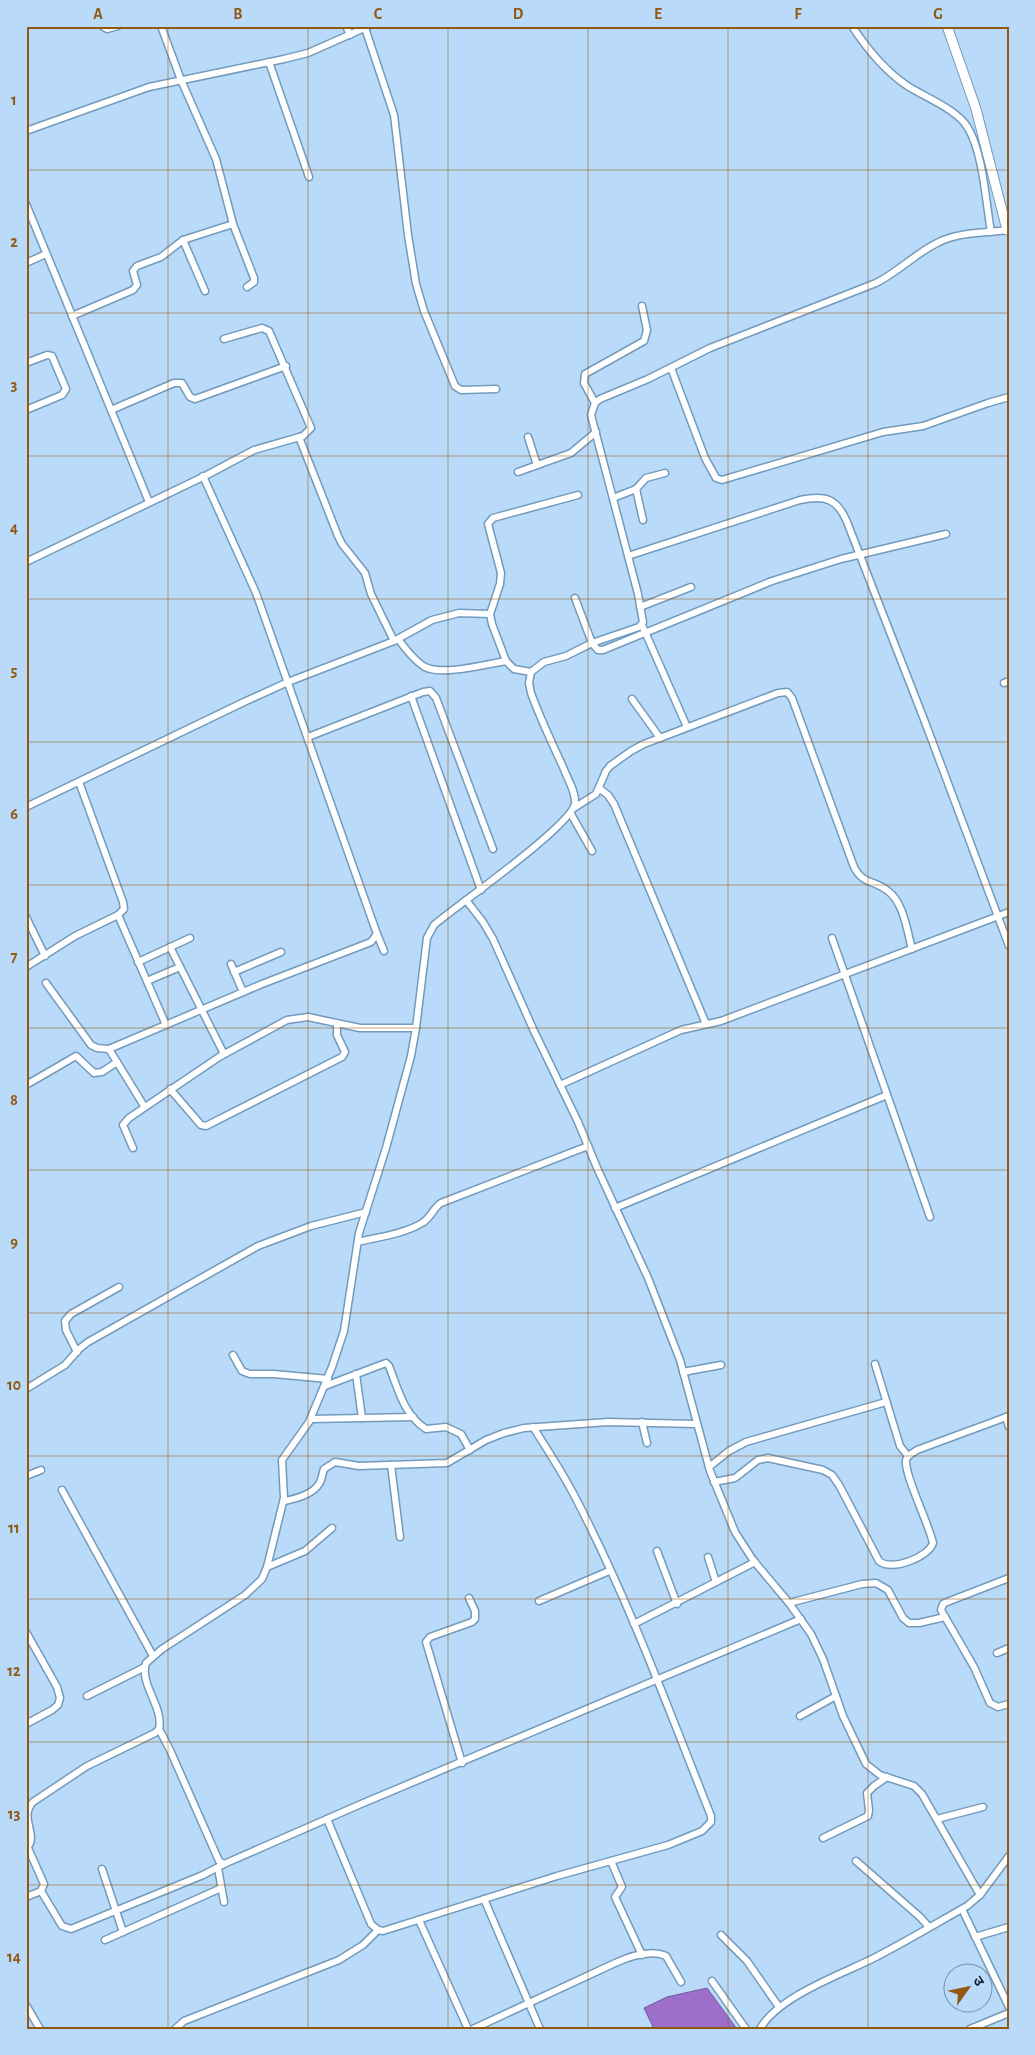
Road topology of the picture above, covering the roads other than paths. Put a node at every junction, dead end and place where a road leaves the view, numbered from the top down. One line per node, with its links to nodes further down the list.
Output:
1 (102, 26): 2 (street)
2 (118, 26)
3 (161, 26): 10 (street)
4 (346, 26): 8 (street)
5 (852, 26): 15 (street)
6 (948, 26): 16 (street)
7 (367, 27): 8 (street); 28 (street)
8 (350, 35): 9 (street)
9 (269, 62): 10 (street); 12 (street)
10 (181, 80): 11 (street); 14 (street)
11 (26, 130)
12 (309, 177)
13 (26, 204): 18 (street)
14 (233, 224): 17 (street); 20 (street)
15 (991, 232): 16 (street); 27 (street)
16 (1008, 232)
17 (183, 240): 21 (street); 23 (street)
18 (46, 254): 19 (street); 23 (street)
19 (26, 263)
20 (247, 287)
21 (205, 291)
22 (642, 306): 30 (street)
23 (72, 316): 32 (street)
24 (224, 340): 26 (street)
25 (26, 363): 31 (street)
26 (286, 366): 32 (street); 35 (street)
27 (671, 368): 29 (street); 30 (street)
28 (496, 389)
29 (1009, 397)
30 (595, 403): 33 (street)
31 (26, 410)
32 (110, 410): 43 (street)
33 (596, 432): 36 (street); 42 (street)
34 (528, 437): 36 (street)
35 (299, 438): 39 (street); 55 (street)
36 (537, 465): 37 (street)
37 (518, 472)
38 (665, 473): 40 (street)
39 (203, 476): 43 (street); 59 (street)
40 (636, 489): 42 (street); 44 (street)
41 (578, 495): 52 (street)
42 (613, 498): 47 (street)
43 (149, 502): 48 (street)
44 (643, 520)
45 (946, 534): 46 (street)
46 (859, 555): 47 (street); 54 (street); 75 (street)
47 (628, 556): 51 (street)
48 (26, 562)
49 (691, 586): 51 (street)
50 (575, 598): 56 (street)
51 (640, 607): 53 (street)
52 (490, 614): 55 (street); 57 (street)
53 (642, 625): 54 (street); 56 (street)
54 (646, 634): 56 (street); 62 (street)
55 (396, 640): 57 (street); 59 (street)
56 (592, 643): 58 (street)
57 (506, 661): 58 (street)
58 (531, 672): 68 (street)
59 (288, 682): 63 (street); 65 (street)
60 (411, 696): 63 (street); 69 (street); 71 (street)
61 (632, 698): 64 (street)
62 (687, 727): 64 (street); 82 (street)
63 (308, 737): 77 (street)
64 (660, 738): 66 (street)
65 (79, 782): 67 (street); 74 (street)
66 (600, 789): 68 (street); 97 (street)
67 (26, 807)
68 (572, 811): 70 (street); 71 (street)
69 (493, 849)
70 (592, 851)
71 (481, 890): 72 (street)
72 (466, 900): 99 (street); 104 (street)
73 (1009, 912): 75 (street)
74 (118, 915): 85 (street); 86 (street)
75 (998, 916): 80 (street); 82 (street)
76 (26, 917): 85 (street)
77 (377, 934): 83 (street); 94 (street)
78 (190, 938): 81 (street)
79 (832, 938): 91 (street)
80 (1009, 946)
81 (170, 947): 86 (street); 88 (street)
82 (912, 949): 91 (street)
83 (384, 951)
84 (281, 952): 90 (street)
85 (45, 956): 89 (street)
86 (138, 962): 92 (street)
87 (231, 964): 90 (street)
88 (180, 967): 92 (street); 95 (street)
89 (26, 968)
90 (234, 972): 94 (street)
91 (844, 974): 97 (street); 106 (street)
92 (147, 981): 98 (street)
93 (46, 983): 100 (street)
94 (243, 992): 95 (street)
95 (201, 1010): 98 (street); 101 (street)
96 (337, 1024): 99 (street); 101 (street); 105 (street)
97 (706, 1024): 104 (street)
98 (166, 1025): 100 (street)
99 (416, 1028): 111 (street)
100 (110, 1049): 102 (street)
101 (224, 1054): 105 (street)
102 (118, 1062): 103 (street); 107 (street)
103 (26, 1085)
104 (560, 1085): 108 (street)
105 (170, 1089): 107 (street)
106 (887, 1095): 110 (street); 112 (street)
107 (144, 1106): 109 (street)
108 (588, 1146): 110 (street); 113 (street)
109 (133, 1148)
110 (615, 1208): 119 (street)
111 (366, 1212): 113 (street); 115 (street)
112 (930, 1217)
113 (358, 1242): 121 (street)
114 (119, 1287): 115 (street)
115 (77, 1352): 123 (street)
116 (233, 1355): 121 (street)
117 (721, 1364): 119 (street)
118 (875, 1364): 124 (street)
119 (683, 1372): 130 (street)
120 (356, 1374): 122 (street); 126 (street); 127 (street)
121 (328, 1379): 122 (street)
122 (325, 1386): 128 (street)
123 (26, 1389)
124 (886, 1402): 135 (street); 137 (street)
125 (1007, 1416): 132 (street); 135 (street)
126 (362, 1418): 127 (street); 128 (street)
127 (413, 1418): 134 (street)
128 (311, 1419): 142 (street)
129 (642, 1422): 130 (street); 131 (street); 133 (street)
130 (696, 1424): 137 (street)
131 (533, 1427): 134 (street); 149 (street)
132 (1009, 1427)
133 (647, 1443)
134 (470, 1450): 136 (street)
135 (908, 1456): 140 (street)
136 (391, 1465): 142 (street); 144 (street)
137 (709, 1467): 140 (street)
138 (41, 1470): 139 (street)
139 (26, 1476)
140 (714, 1482): 147 (street)
141 (62, 1490): 162 (street)
142 (284, 1501): 148 (street)
143 (332, 1528): 148 (street)
144 (400, 1537)
145 (657, 1551): 155 (street)
146 (708, 1556): 151 (street)
147 (755, 1562): 151 (street); 154 (street)
148 (267, 1567): 162 (street)
149 (609, 1570): 153 (street); 158 (street)
150 (1009, 1578): 156 (street)
151 (716, 1582): 155 (street)
152 (469, 1598): 171 (street)
153 (539, 1601)
154 (789, 1603): 156 (street); 157 (street)
155 (677, 1604): 158 (street)
156 (945, 1617): 167 (street)
157 (801, 1619): 164 (street); 166 (street)
158 (634, 1624): 164 (street)
159 (26, 1632): 169 (street)
160 (1009, 1648): 161 (street)
161 (997, 1653)
162 (153, 1656): 163 (street)
163 (145, 1667): 165 (street); 170 (street)
164 (657, 1679): 171 (street); 179 (street)
165 (87, 1696)
166 (836, 1696): 168 (street); 172 (street)
167 (1009, 1704)
168 (800, 1716)
169 (26, 1724)
170 (159, 1729): 177 (street); 181 (street)
171 (462, 1763): 175 (street)
172 (887, 1778): 174 (street); 176 (street)
173 (983, 1807): 174 (street)
174 (937, 1818): 185 (street)
175 (327, 1819): 181 (street); 194 (street)
176 (823, 1838)
177 (27, 1848): 184 (street)
178 (1009, 1856): 185 (street)
179 (611, 1861): 187 (street); 199 (street)
180 (856, 1861): 192 (street)
181 (221, 1866): 188 (street); 190 (street)
182 (102, 1869): 190 (street)
183 (219, 1889): 195 (street)
184 (41, 1891): 186 (street); 190 (street)
185 (980, 1895): 189 (street)
186 (26, 1897)
187 (484, 1899): 191 (street); 202 (street)
188 (224, 1902)
189 (962, 1909): 192 (street); 197 (street)
190 (116, 1912): 195 (street)
191 (419, 1920): 194 (street); 209 (street)
192 (928, 1927): 204 (street)
193 (1009, 1927): 197 (street)
194 (378, 1930): 208 (street)
195 (123, 1932): 198 (street)
196 (721, 1935): 204 (street)
197 (975, 1937): 205 (street)
198 (104, 1940)
199 (642, 1955): 201 (street); 202 (street)
200 (712, 1981): 212 (street)
201 (681, 1982)
202 (528, 2003): 210 (street); 211 (street)
203 (26, 2005): 207 (street)
204 (779, 2007): 213 (street)
205 (1009, 2007)
206 (1009, 2013): 214 (street)
207 (40, 2029)
208 (175, 2029)
209 (468, 2029)
210 (473, 2029)
211 (540, 2029)
212 (746, 2029)
213 (760, 2029)
214 (970, 2029)

